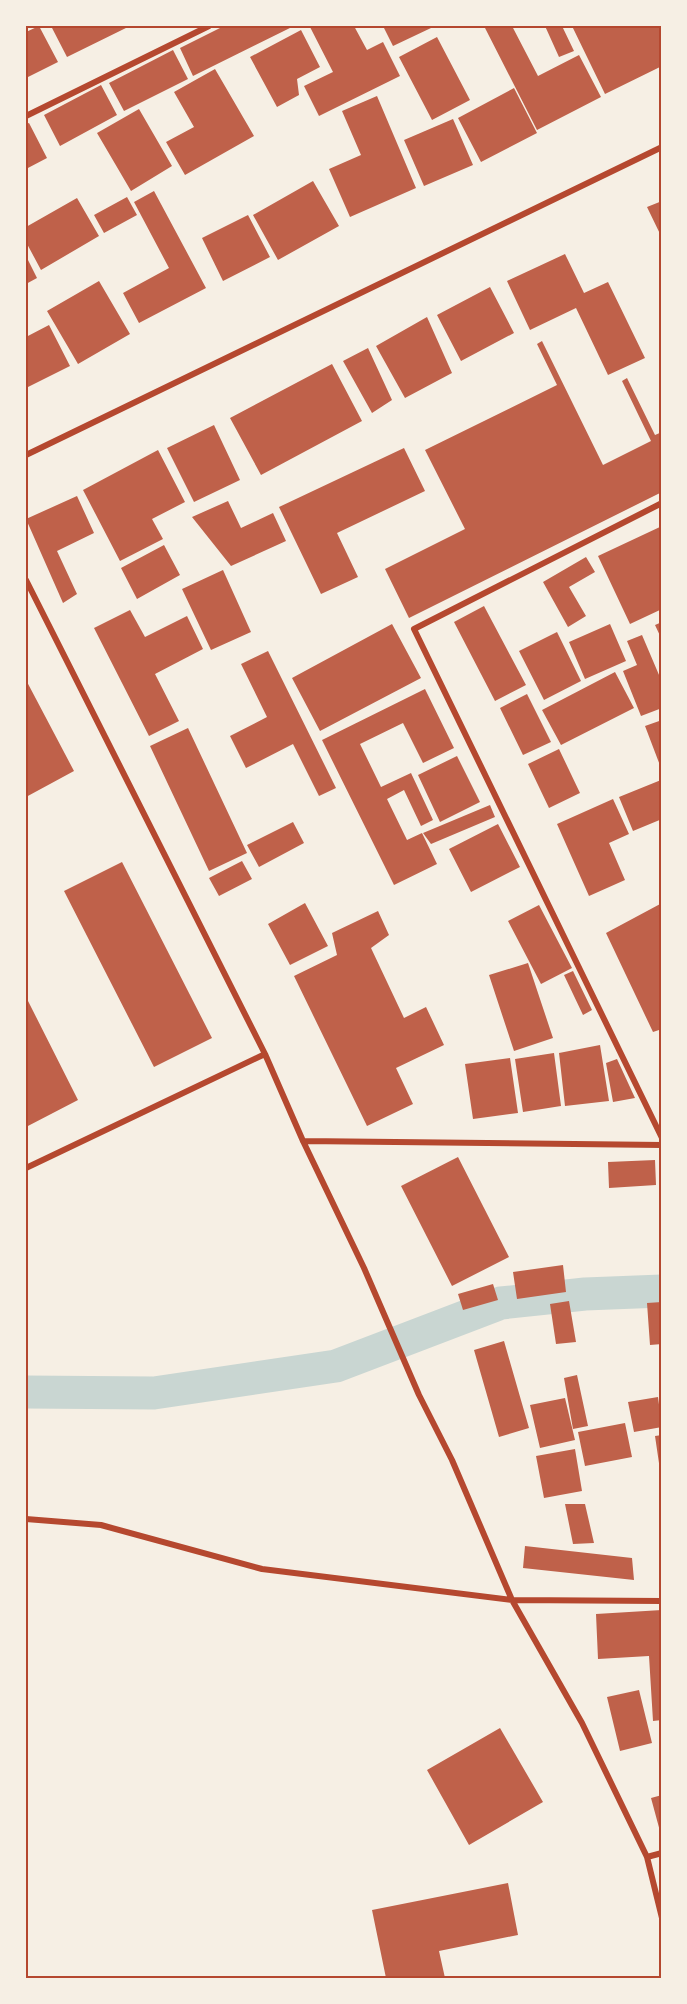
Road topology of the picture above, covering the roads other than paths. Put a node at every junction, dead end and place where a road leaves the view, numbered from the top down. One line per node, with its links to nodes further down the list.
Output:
1 (209, 26): 2 (street)
2 (26, 116)
3 (662, 147): 4 (street)
4 (26, 455)
5 (662, 502): 8 (street)
6 (26, 580): 7 (street)
7 (265, 1054): 9 (street); 11 (street)
8 (662, 1138)
9 (303, 1141): 10 (street); 13 (street)
10 (662, 1145)
11 (26, 1168)
12 (26, 1519): 13 (street)
13 (512, 1600): 14 (street); 16 (street)
14 (662, 1601)
15 (662, 1853): 16 (street)
16 (647, 1857): 17 (street)
17 (662, 1918)

